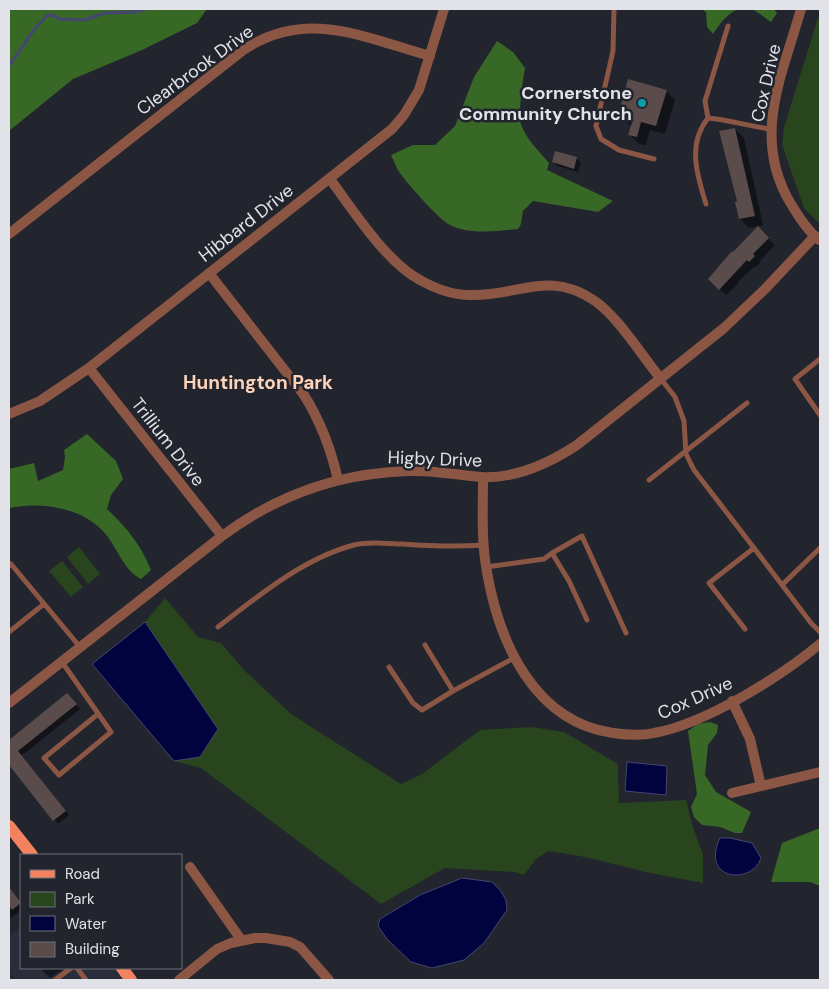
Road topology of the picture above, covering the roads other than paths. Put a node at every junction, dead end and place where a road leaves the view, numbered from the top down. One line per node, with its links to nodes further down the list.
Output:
1 (444, 9): 5 (street, Hibbard Drive)
2 (614, 9): 8 (lane)
3 (801, 9): 7 (street, Cox Drive)
4 (728, 26): 6 (lane)
5 (430, 56): 9 (street, Hibbard Drive); 11 (street, Clearbrook Drive)
6 (708, 118): 7 (lane); 10 (lane)
7 (770, 128): 12 (street, Cox Drive)
8 (654, 159)
9 (330, 179): 13 (street, Hibbard Drive); 16 (street)
10 (706, 204)
11 (9, 234)
12 (817, 238): 16 (street, Higby Drive)
13 (209, 273): 15 (street, Hibbard Drive); 22 (street)
14 (820, 359): 19 (lane)
15 (89, 368): 18 (street, Hibbard Drive); 24 (street, Trillium Drive)
16 (660, 380): 20 (lane); 21 (street, Higby Drive)
17 (747, 403): 20 (lane)
18 (9, 414)
19 (820, 415)
20 (686, 452): 23 (lane); 26 (lane)
21 (483, 477): 22 (street, Higby Drive); 25 (street, Cox Drive)
22 (338, 480): 24 (street, Higby Drive)
23 (649, 480)
24 (222, 536): 41 (street, Higby Drive)
25 (483, 545): 30 (street, Cox Drive); 34 (lane)
26 (754, 548): 31 (lane); 35 (lane)
27 (820, 548): 31 (lane)
28 (552, 553): 30 (lane); 33 (lane); 38 (lane)
29 (9, 566): 32 (lane)
30 (486, 567): 42 (street, Cox Drive)
31 (783, 584): 37 (lane)
32 (44, 604): 36 (lane); 41 (lane)
33 (587, 620)
34 (218, 627)
35 (745, 629)
36 (9, 632)
37 (820, 632)
38 (626, 633)
39 (820, 644): 46 (street, Cox Drive)
40 (424, 645): 45 (lane)
41 (80, 647): 43 (street, Higby Drive)
42 (514, 658): 45 (lane); 46 (street, Cox Drive)
43 (61, 661): 47 (street, Higby Drive); 48 (lane)
44 (389, 667): 45 (lane)
45 (453, 690)
46 (732, 701): 50 (street)
47 (9, 703)
48 (98, 714): 48 (lane)
49 (820, 772): 50 (street)
50 (761, 786): 51 (street)
51 (732, 794)
52 (9, 826): 53 (main road)
53 (31, 854)
54 (190, 867): 55 (street)
55 (242, 941): 62 (street); 63 (street)
56 (70, 969): 59 (lane)
57 (78, 969): 60 (lane)
58 (123, 969): 61 (main road)
59 (55, 980)
60 (86, 980)
61 (132, 980)
62 (179, 980)
63 (329, 980)

